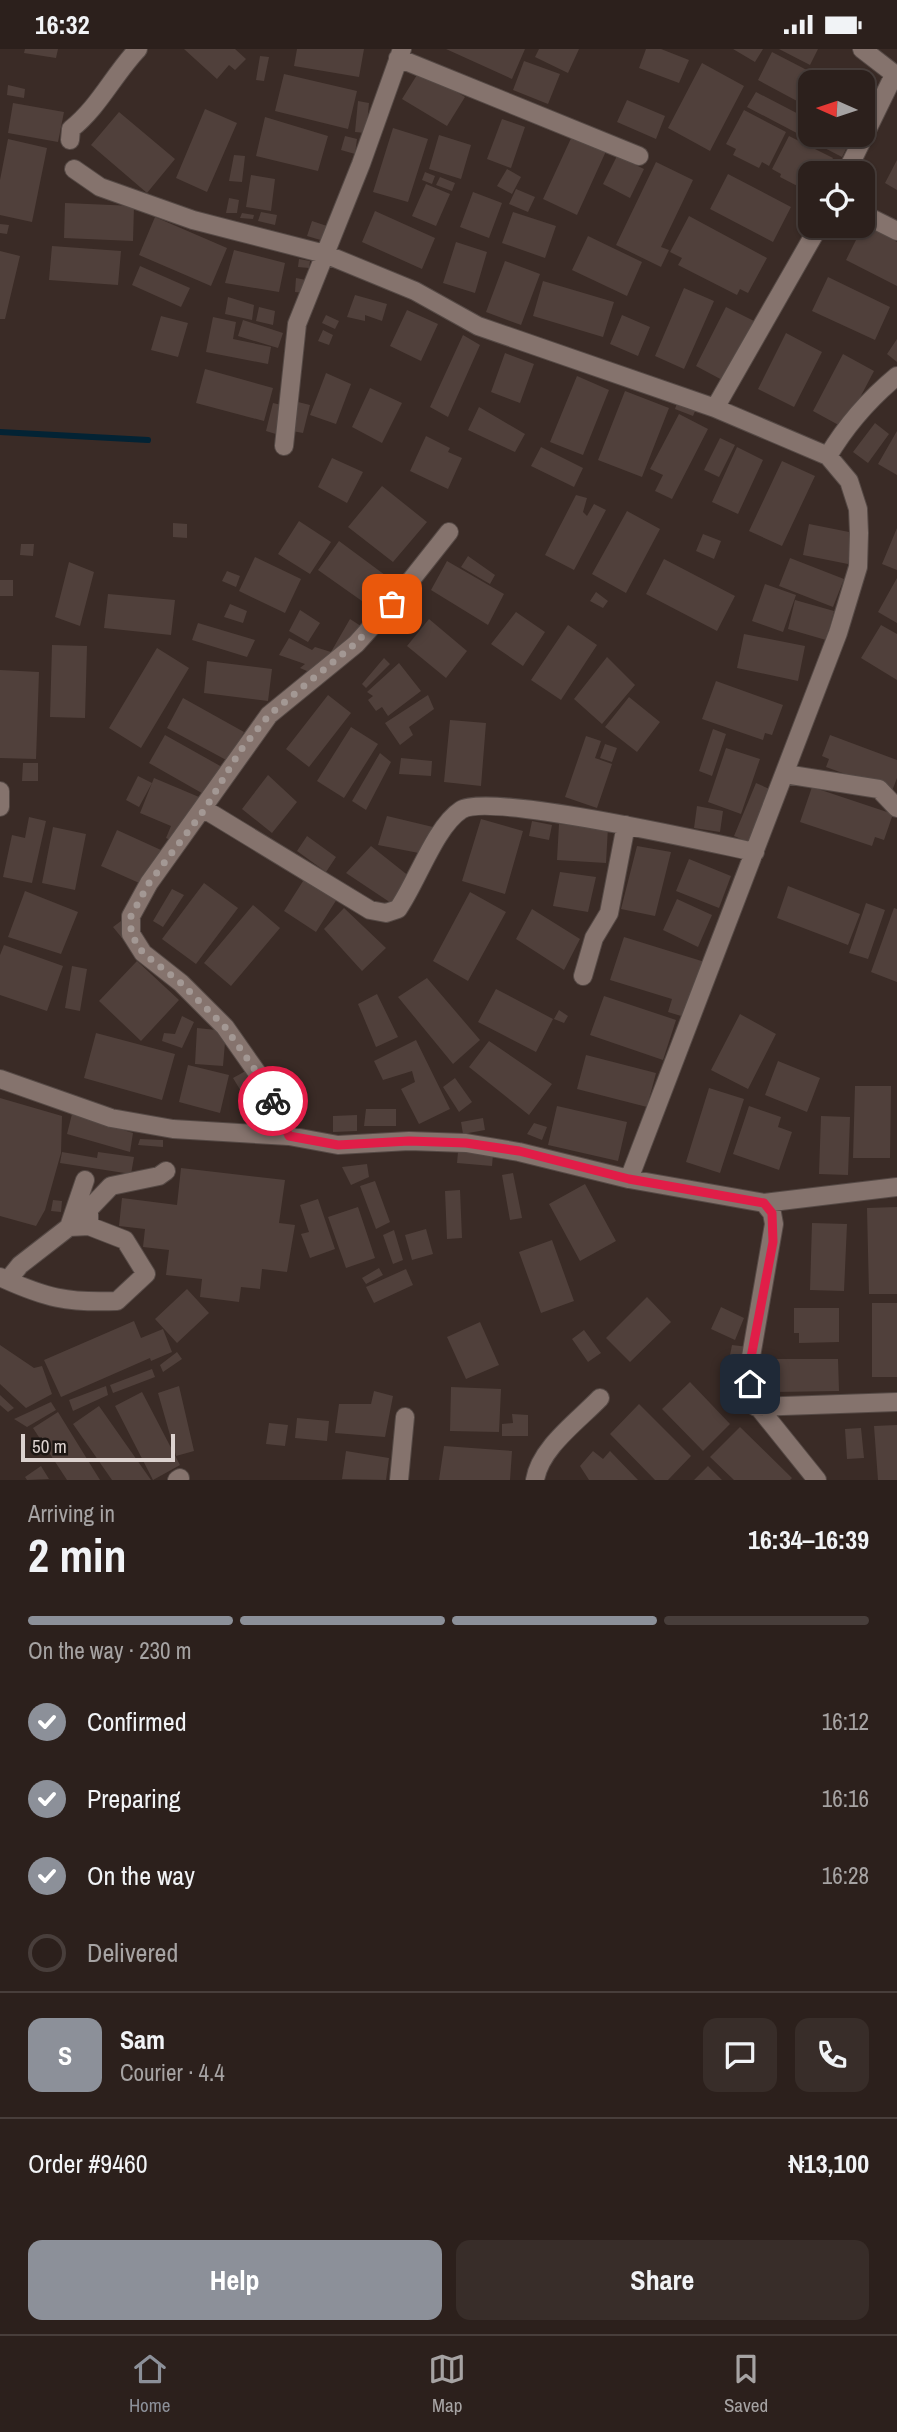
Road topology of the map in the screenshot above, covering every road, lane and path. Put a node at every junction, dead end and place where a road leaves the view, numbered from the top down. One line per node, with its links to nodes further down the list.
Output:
1 (138, 49): 5 (street)
2 (862, 49): 4 (street)
3 (400, 53): 6 (street); 12 (street)
4 (896, 76): 7 (street)
5 (70, 140)
6 (639, 156)
7 (852, 161)
8 (74, 169): 12 (street)
9 (875, 220): 10 (street)
10 (897, 230)
11 (812, 238): 14 (street)
12 (325, 254): 14 (street); 15 (street)
13 (897, 376): 16 (street)
14 (715, 408): 16 (street)
15 (284, 446)
16 (828, 456): 18 (street)
17 (449, 532): 22 (street)
18 (785, 774): 21 (street); 24 (street)
19 (0, 791): 20 (street)
20 (0, 807)
21 (897, 808)
22 (205, 809): 23 (street); 27 (street)
23 (626, 825): 24 (street); 25 (street)
24 (755, 852): 30 (street)
25 (583, 976)
26 (0, 1079): 27 (street)
27 (289, 1136): 30 (street)
28 (166, 1171): 33 (street)
29 (85, 1179): 34 (street)
30 (629, 1179): 32 (street)
31 (897, 1187): 32 (street)
32 (764, 1203): 38 (street)
33 (89, 1226): 34 (street); 35 (street)
34 (69, 1227): 35 (street)
35 (4, 1279)
36 (600, 1398): 41 (street)
37 (897, 1402): 38 (street)
38 (756, 1407): 42 (street)
39 (405, 1417): 40 (street)
40 (399, 1480)
41 (535, 1480)
42 (817, 1480)

